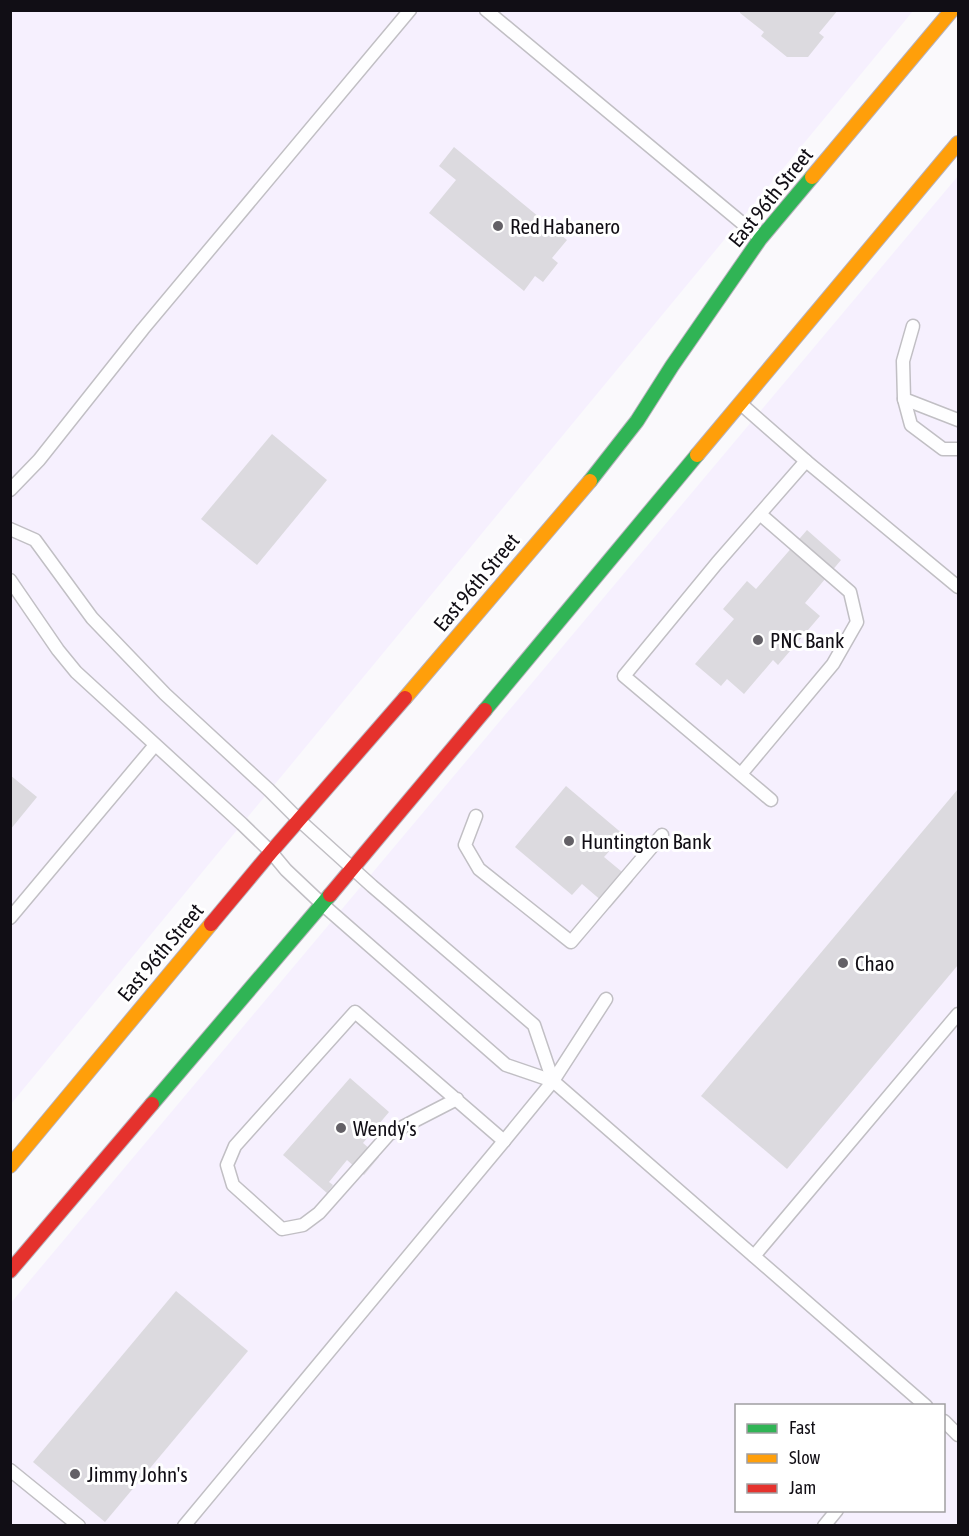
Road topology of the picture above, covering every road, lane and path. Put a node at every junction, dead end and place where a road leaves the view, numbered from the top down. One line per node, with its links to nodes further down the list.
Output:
1 (410, 10): 12 (lane)
2 (486, 10): 5 (lane)
3 (952, 10): 5 (main road, East 96th Street)
4 (958, 143): 8 (main road)
5 (760, 239): 21 (main road, East 96th Street)
6 (913, 326): 7 (lane)
7 (904, 399): 9 (lane); 10 (lane)
8 (741, 404): 11 (lane); 24 (main road)
9 (958, 420)
10 (958, 449)
11 (806, 461): 13 (lane); 16 (lane)
12 (10, 490)
13 (760, 513): 18 (lane); 18 (lane)
14 (10, 530): 21 (lane)
15 (10, 579): 17 (lane)
16 (958, 587)
17 (155, 744): 23 (lane); 26 (lane)
18 (741, 774): 19 (lane)
19 (771, 800)
20 (476, 816): 22 (lane)
21 (299, 820): 23 (main road, East 96th Street); 24 (lane)
22 (662, 835)
23 (271, 852): 25 (lane); 32 (main road, East 96th Street)
24 (353, 868): 25 (main road); 29 (lane)
25 (322, 904): 29 (lane); 34 (main road)
26 (10, 918)
27 (606, 999): 29 (lane)
28 (958, 1014): 33 (lane)
29 (552, 1081): 31 (lane); 33 (lane)
30 (457, 1100): 30 (lane); 31 (lane)
31 (504, 1141): 41 (lane)
32 (10, 1166)
33 (754, 1256): 35 (lane)
34 (10, 1271)
35 (924, 1404)
36 (945, 1422): 37 (lane)
37 (958, 1435)
38 (10, 1470): 40 (lane)
39 (835, 1512): 42 (lane)
40 (79, 1526)
41 (184, 1526)
42 (824, 1526)

